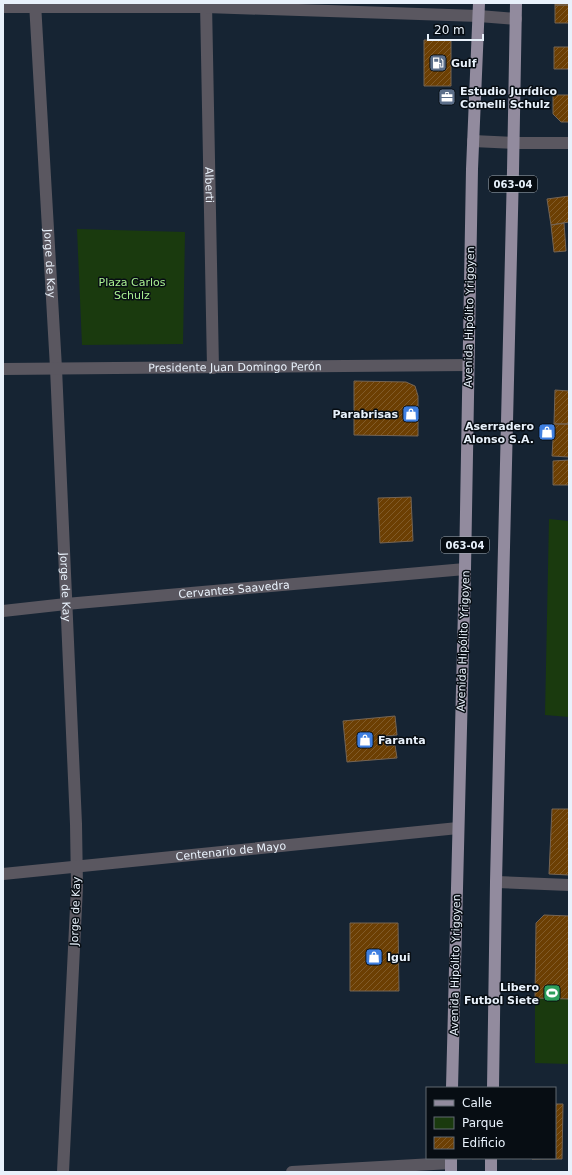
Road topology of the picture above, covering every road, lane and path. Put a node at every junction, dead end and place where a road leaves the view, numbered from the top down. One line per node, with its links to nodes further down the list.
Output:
1 (479, 3): 6 (main road, Avenida Hipólito Yrigoyen / 063-04)
2 (516, 3): 7 (main road, 063-04)
3 (35, 5): 4 (street); 5 (street); 12 (street, Jorge de Kay)
4 (206, 5): 6 (street); 13 (street, Alberti)
5 (3, 8)
6 (479, 16): 7 (street); 8 (main road, Avenida Hipólito Yrigoyen / 063-04)
7 (516, 19): 10 (main road, 063-04)
8 (473, 141): 10 (street); 11 (main road, Avenida Hipólito Yrigoyen / 063-04)
9 (569, 143): 10 (street)
10 (513, 144): 21 (main road, 063-04)
11 (468, 365): 13 (street, Presidente Juan Domingo Perón); 15 (main road, Avenida Hipólito Yrigoyen / 063-04)
12 (56, 368): 13 (street, Presidente Juan Domingo Perón); 14 (street, Presidente Juan Domingo Perón); 16 (street, Jorge de Kay)
13 (213, 368)
14 (3, 369)
15 (465, 569): 16 (street, Cervantes Saavedra); 18 (main road, Avenida Hipólito Yrigoyen / 063-04)
16 (66, 604): 17 (street, Cervantes Saavedra); 19 (street, Jorge de Kay)
17 (3, 611)
18 (458, 828): 19 (street, Centenario de Mayo); 23 (main road, Avenida Hipólito Yrigoyen / 063-04)
19 (77, 867): 20 (street, Centenario de Mayo); 27 (street, Jorge de Kay)
20 (3, 874)
21 (496, 882): 22 (street); 24 (main road, 063-04)
22 (569, 885)
23 (452, 1087)
24 (492, 1087)
25 (492, 1159): 29 (main road)
26 (451, 1164): 28 (street)
27 (63, 1172)
28 (292, 1172)
29 (492, 1172)

